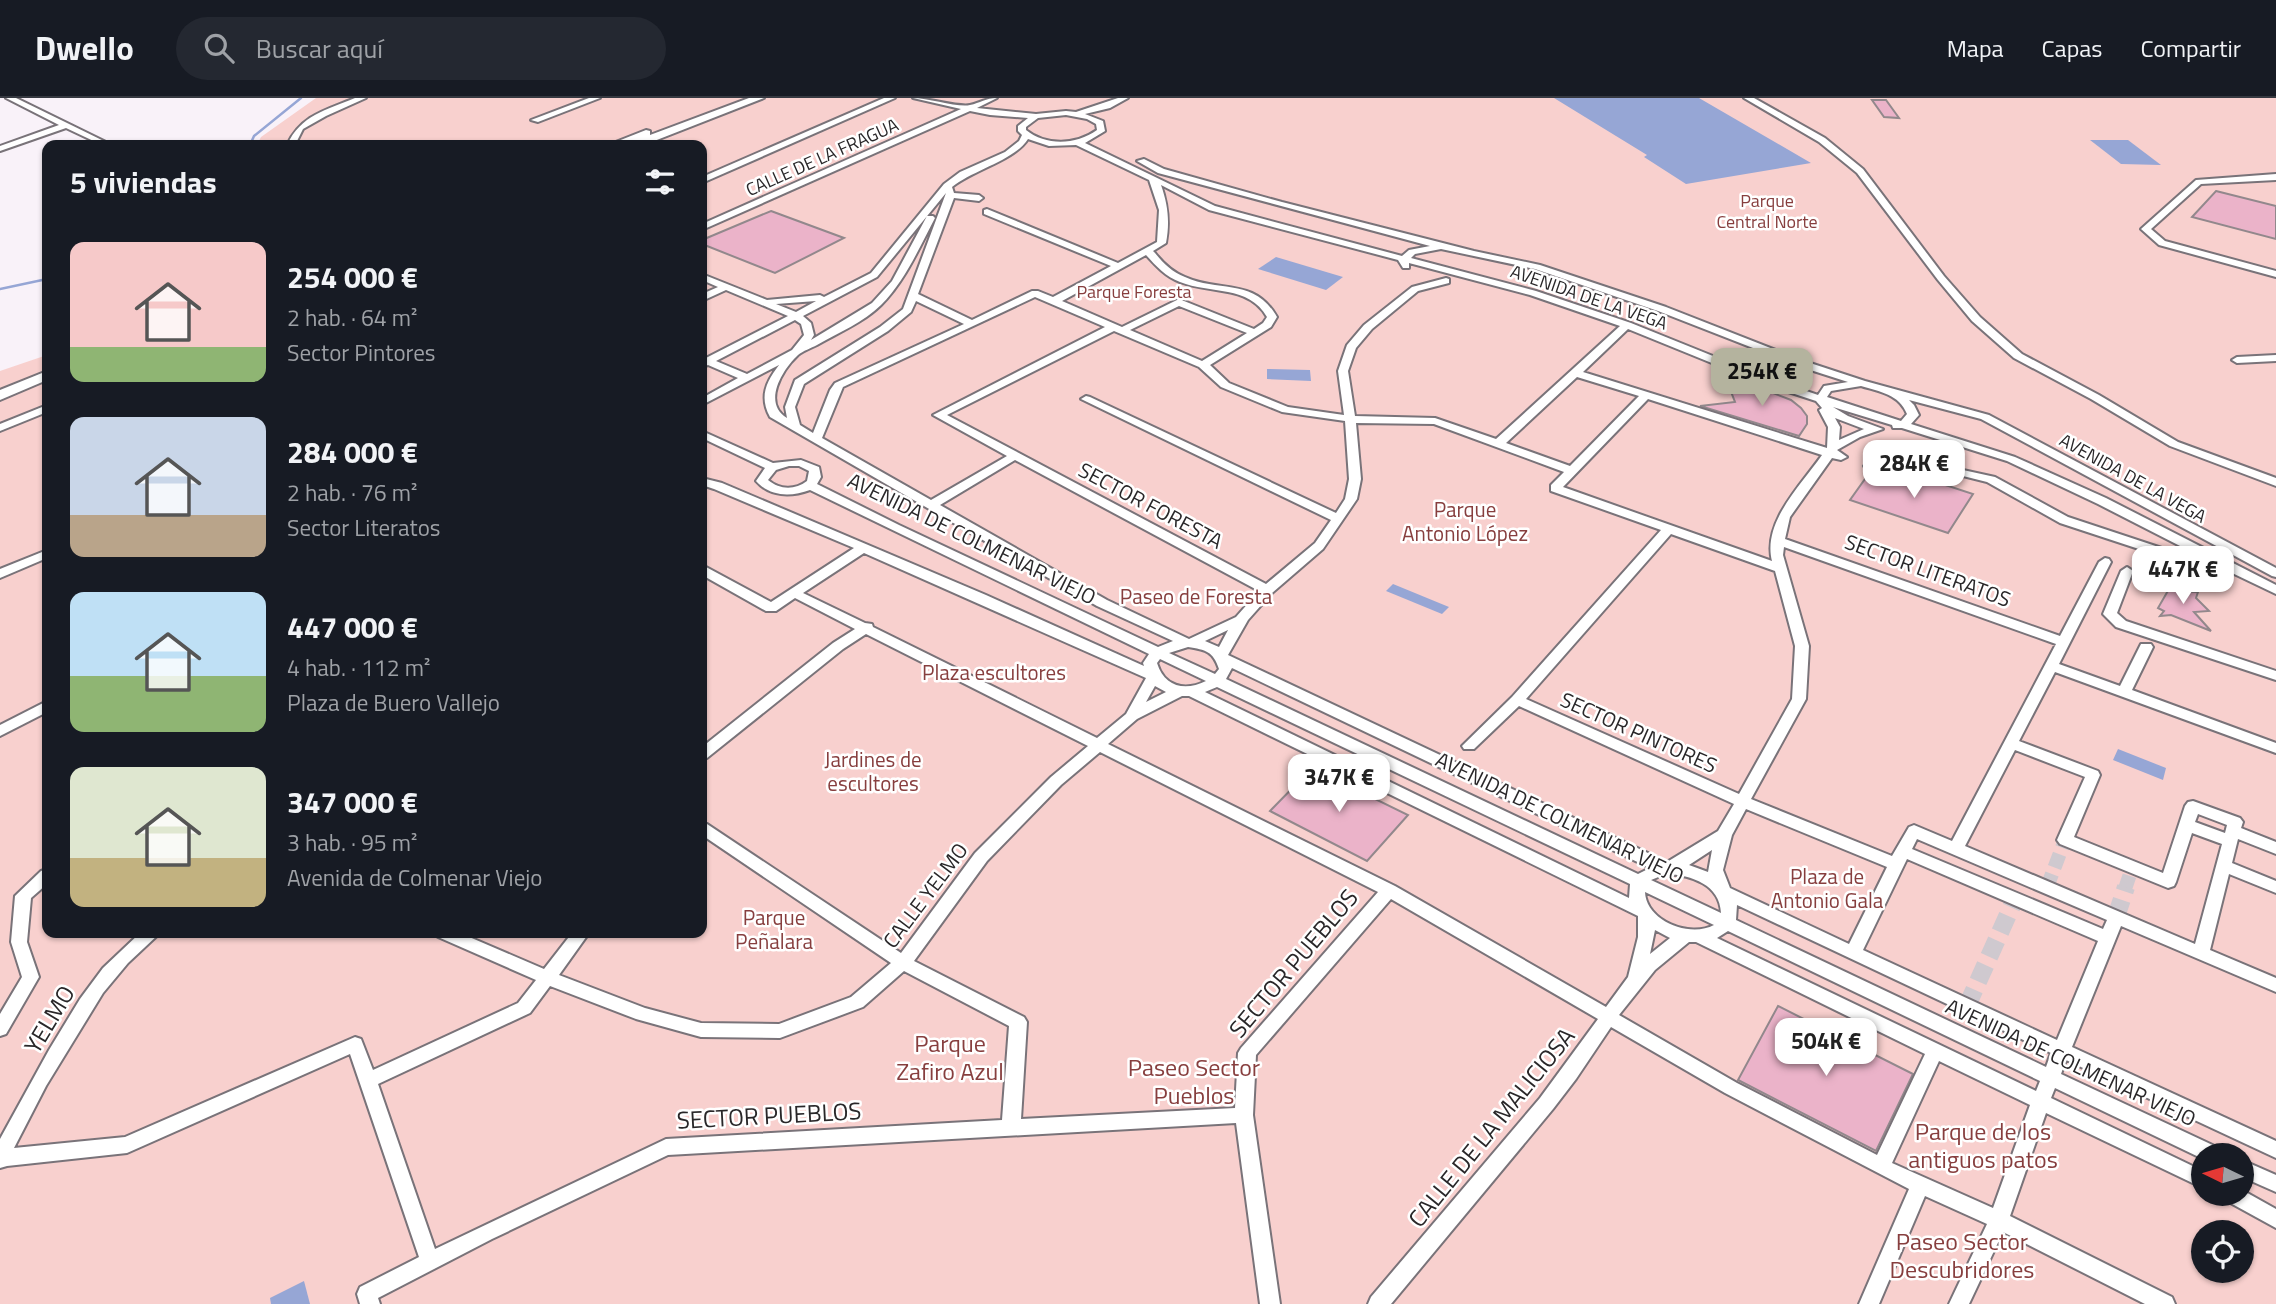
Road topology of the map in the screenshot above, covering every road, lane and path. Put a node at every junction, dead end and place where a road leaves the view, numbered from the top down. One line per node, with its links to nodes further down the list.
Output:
1 (10, 98): 18 (street)
2 (362, 98): 23 (street)
3 (596, 98): 17 (street)
4 (739, 98): 24 (street)
5 (759, 98): 25 (street)
6 (891, 98): 32 (street)
7 (917, 98): 12 (street)
8 (993, 98): 12 (street, CALLE DE LA FRAGUA)
9 (1124, 98): 11 (street)
10 (1748, 98): 101 (street)
11 (1107, 106): 14 (street); 16 (street)
12 (968, 109): 13 (street); 37 (street, CALLE DE LA FRAGUA)
13 (990, 113): 15 (street); 19 (street)
14 (1076, 113): 15 (street); 16 (street)
15 (1037, 116): 19 (street)
16 (1095, 119): 20 (street)
17 (535, 120)
18 (63, 123): 22 (street); 28 (street); 29 (street)
19 (1022, 126): 21 (street)
20 (1096, 135): 27 (street); 38 (street, AVENIDA DE LA VEGA)
21 (1026, 136): 26 (street); 30 (street)
22 (98, 140)
23 (294, 140)
24 (627, 140)
25 (647, 140)
26 (1044, 142): 27 (street); 30 (street)
27 (1076, 142): 33 (street, AVENIDA DE LA VEGA)
28 (0, 144)
29 (0, 149)
30 (1009, 152): 34 (street)
31 (2276, 177): 47 (street)
32 (707, 178)
33 (1153, 178): 39 (street); 41 (street, AVENIDA DE LA VEGA)
34 (949, 191): 35 (street); 42 (street); 44 (street); 46 (street)
35 (979, 198)
36 (987, 212): 45 (street)
37 (707, 225)
38 (1443, 246): 40 (street, AVENIDA DE LA VEGA); 41 (street)
39 (1147, 250): 45 (street); 65 (street)
40 (1473, 254): 51 (street); 71 (street, AVENIDA DE LA VEGA)
41 (1402, 261): 48 (street); 51 (street, AVENIDA DE LA VEGA)
42 (888, 262): 44 (street); 55 (street)
43 (2276, 265): 47 (street)
44 (904, 266): 46 (street); 67 (street)
45 (1118, 266): 59 (street)
46 (925, 267): 57 (street)
47 (2251, 267): 49 (street)
48 (1410, 271): 52 (street); 54 (street)
49 (2276, 274)
50 (707, 279): 53 (street)
51 (1475, 279): 52 (street); 78 (street, AVENIDA DE LA VEGA)
52 (1446, 281): 54 (street)
53 (725, 287): 56 (street); 58 (street)
54 (1415, 289): 88 (street)
55 (843, 293): 58 (street); 60 (street)
56 (707, 296)
57 (914, 296): 61 (street); 90 (street)
58 (755, 299): 60 (street)
59 (1054, 301): 61 (street); 62 (street)
60 (795, 315): 64 (street); 66 (street)
61 (971, 324): 94 (street)
62 (1119, 328): 65 (street); 73 (street); 97 (street, SECTOR FORESTA)
63 (1624, 328): 75 (street)
64 (766, 329): 66 (street); 70 (street)
65 (1255, 333): 73 (street)
66 (809, 335): 67 (street)
67 (799, 349): 77 (street); 90 (street, AVENIDA DE COLMENAR VIEJO)
68 (2276, 358): 69 (street)
69 (2237, 360)
70 (707, 361)
71 (1797, 362): 78 (street); 79 (street, AVENIDA DE LA VEGA)
72 (707, 363): 77 (street)
73 (1203, 365): 88 (street)
74 (42, 367): 80 (street)
75 (1576, 373): 82 (street); 95 (street)
76 (42, 377): 83 (street)
77 (747, 378): 84 (street)
78 (1765, 381): 86 (street, AVENIDA DE LA VEGA)
79 (1861, 383): 81 (street, AVENIDA DE LA VEGA); 86 (street)
80 (0, 384)
81 (1894, 392): 89 (street); 117 (street, AVENIDA DE LA VEGA)
82 (1646, 395): 96 (street); 100 (street)
83 (0, 396)
84 (707, 399)
85 (1086, 399): 107 (street)
86 (1820, 399): 89 (street, AVENIDA DE LA VEGA); 92 (street); 96 (street)
87 (42, 410): 91 (street)
88 (1350, 419): 95 (street); 107 (street)
89 (1904, 424): 92 (street); 120 (street, AVENIDA DE LA VEGA)
90 (795, 427): 94 (street, AVENIDA DE COLMENAR VIEJO)
91 (0, 428)
92 (1877, 429): 96 (street)
93 (707, 436): 99 (street, AVENIDA DE COLMENAR VIEJO)
94 (816, 439): 106 (street, AVENIDA DE COLMENAR VIEJO)
95 (1498, 444): 100 (street)
96 (1834, 453): 109 (street)
97 (1016, 455): 106 (street); 119 (street, SECTOR FORESTA)
98 (1870, 466): 116 (street)
99 (772, 467): 103 (street, AVENIDA DE COLMENAR VIEJO); 103 (street)
100 (1573, 471): 108 (street)
101 (2276, 482)
102 (707, 483): 104 (street)
103 (810, 485): 127 (street, AVENIDA DE COLMENAR VIEJO)
104 (718, 486): 105 (street); 110 (street)
105 (707, 489)
106 (931, 505): 125 (street, AVENIDA DE COLMENAR VIEJO)
107 (1339, 519): 119 (street)
108 (1669, 529): 113 (street); 135 (street, SECTOR PINTORES)
109 (1778, 541): 113 (street); 124 (street, SECTOR LITERATOS)
110 (863, 548): 121 (street); 130 (street)
111 (42, 556): 118 (street)
112 (2105, 562): 124 (street)
113 (1779, 568): 144 (street)
114 (2126, 571): 131 (street)
115 (707, 573): 121 (street)
116 (2227, 573)
117 (2276, 573)
118 (0, 574)
119 (1267, 590): 122 (street)
120 (2276, 590)
121 (794, 593): 123 (street, SECTOR PUEBLOS)
122 (1241, 618): 125 (street); 128 (street)
123 (867, 627): 141 (street, SECTOR PUEBLOS); 143 (street)
124 (2063, 642): 129 (street)
125 (1189, 643): 127 (street); 128 (street, AVENIDA DE COLMENAR VIEJO)
126 (2146, 647): 134 (street)
127 (1158, 652): 130 (street); 132 (street, AVENIDA DE COLMENAR VIEJO)
128 (1222, 657): 132 (street); 152 (street, AVENIDA DE COLMENAR VIEJO)
129 (2051, 666): 134 (street); 139 (street)
130 (1152, 676): 133 (street); 137 (street)
131 (2276, 676)
132 (1219, 682): 133 (street); 155 (street, AVENIDA DE COLMENAR VIEJO)
133 (1188, 692): 137 (street); 160 (street)
134 (2124, 692): 142 (street)
135 (1517, 701): 140 (street, SECTOR PINTORES); 144 (street, SECTOR PINTORES)
136 (42, 709): 138 (street)
137 (1132, 716): 141 (street, CALLE YELMO)
138 (0, 731)
139 (2011, 743): 147 (street); 149 (street)
140 (1469, 746)
141 (1098, 747): 157 (street, SECTOR PUEBLOS); 170 (street, CALLE YELMO)
142 (2276, 748)
143 (707, 750)
144 (1743, 802): 146 (street); 150 (street)
145 (707, 831): 170 (street)
146 (1724, 835): 152 (street); 158 (street)
147 (2232, 836): 148 (street); 151 (street)
148 (2276, 848)
149 (1956, 849): 150 (street); 153 (street)
150 (1899, 858): 159 (street); 168 (street)
151 (2224, 866): 156 (street); 169 (street)
152 (1669, 868): 155 (street); 158 (street, AVENIDA DE COLMENAR VIEJO)
153 (2025, 878): 159 (street); 161 (street)
154 (42, 879): 175 (street)
155 (1639, 881): 160 (street, CALLE DE LA MALICIOSA); 162 (street, AVENIDA DE COLMENAR VIEJO)
156 (2276, 887)
157 (1389, 890): 174 (street, SECTOR PUEBLOS); 181 (street, SECTOR PUEBLOS)
158 (1723, 892): 162 (street); 168 (street, AVENIDA DE COLMENAR VIEJO)
159 (2015, 899): 167 (street)
160 (1644, 914): 163 (street); 171 (street, CALLE DE LA MALICIOSA)
161 (2116, 917): 167 (street); 169 (street)
162 (1726, 923): 163 (street, CALLE DE LA MALICIOSA); 178 (street, AVENIDA DE COLMENAR VIEJO)
163 (1692, 936): 171 (street, CALLE DE LA MALICIOSA); 176 (street)
164 (144, 938): 182 (street, YELMO)
165 (456, 938): 172 (street, CALLE YELMO)
166 (576, 938): 172 (street)
167 (2108, 938): 177 (street)
168 (1853, 953): 177 (street, AVENIDA DE COLMENAR VIEJO)
169 (2201, 953): 173 (street)
170 (903, 963): 172 (street, CALLE YELMO); 183 (street)
171 (1636, 977): 174 (street, CALLE DE LA MALICIOSA)
172 (548, 978): 179 (street)
173 (2276, 985)
174 (1608, 1016): 187 (street, SECTOR PUEBLOS); 198 (street, CALLE DE LA MALICIOSA)
175 (0, 1029)
176 (1935, 1050): 180 (street); 187 (street)
177 (2062, 1051): 178 (street); 185 (street, AVENIDA DE COLMENAR VIEJO)
178 (2050, 1077): 180 (street); 184 (street, AVENIDA DE COLMENAR VIEJO)
179 (367, 1081): 186 (street); 195 (street)
180 (2041, 1100): 188 (street); 194 (street)
181 (1244, 1115): 183 (street, SECTOR PUEBLOS); 197 (street, SECTOR PUEBLOS)
182 (7, 1124): 186 (street, YELMO)
183 (1011, 1128): 195 (street, SECTOR PUEBLOS)
184 (2191, 1144)
185 (2276, 1150)
186 (0, 1159)
187 (1881, 1167): 191 (street, SECTOR PUEBLOS)
188 (2191, 1174)
189 (2254, 1174): 190 (street)
190 (2276, 1184)
191 (1920, 1185): 194 (street, SECTOR PUEBLOS); 199 (street)
192 (2252, 1206): 193 (street)
193 (2273, 1219)
194 (1998, 1220): 200 (street); 201 (street, SECTOR PUEBLOS)
195 (430, 1262): 196 (street, SECTOR PUEBLOS)
196 (370, 1304)
197 (1270, 1304)
198 (1378, 1304)
199 (1869, 1304)
200 (1959, 1304)
201 (2165, 1304)

